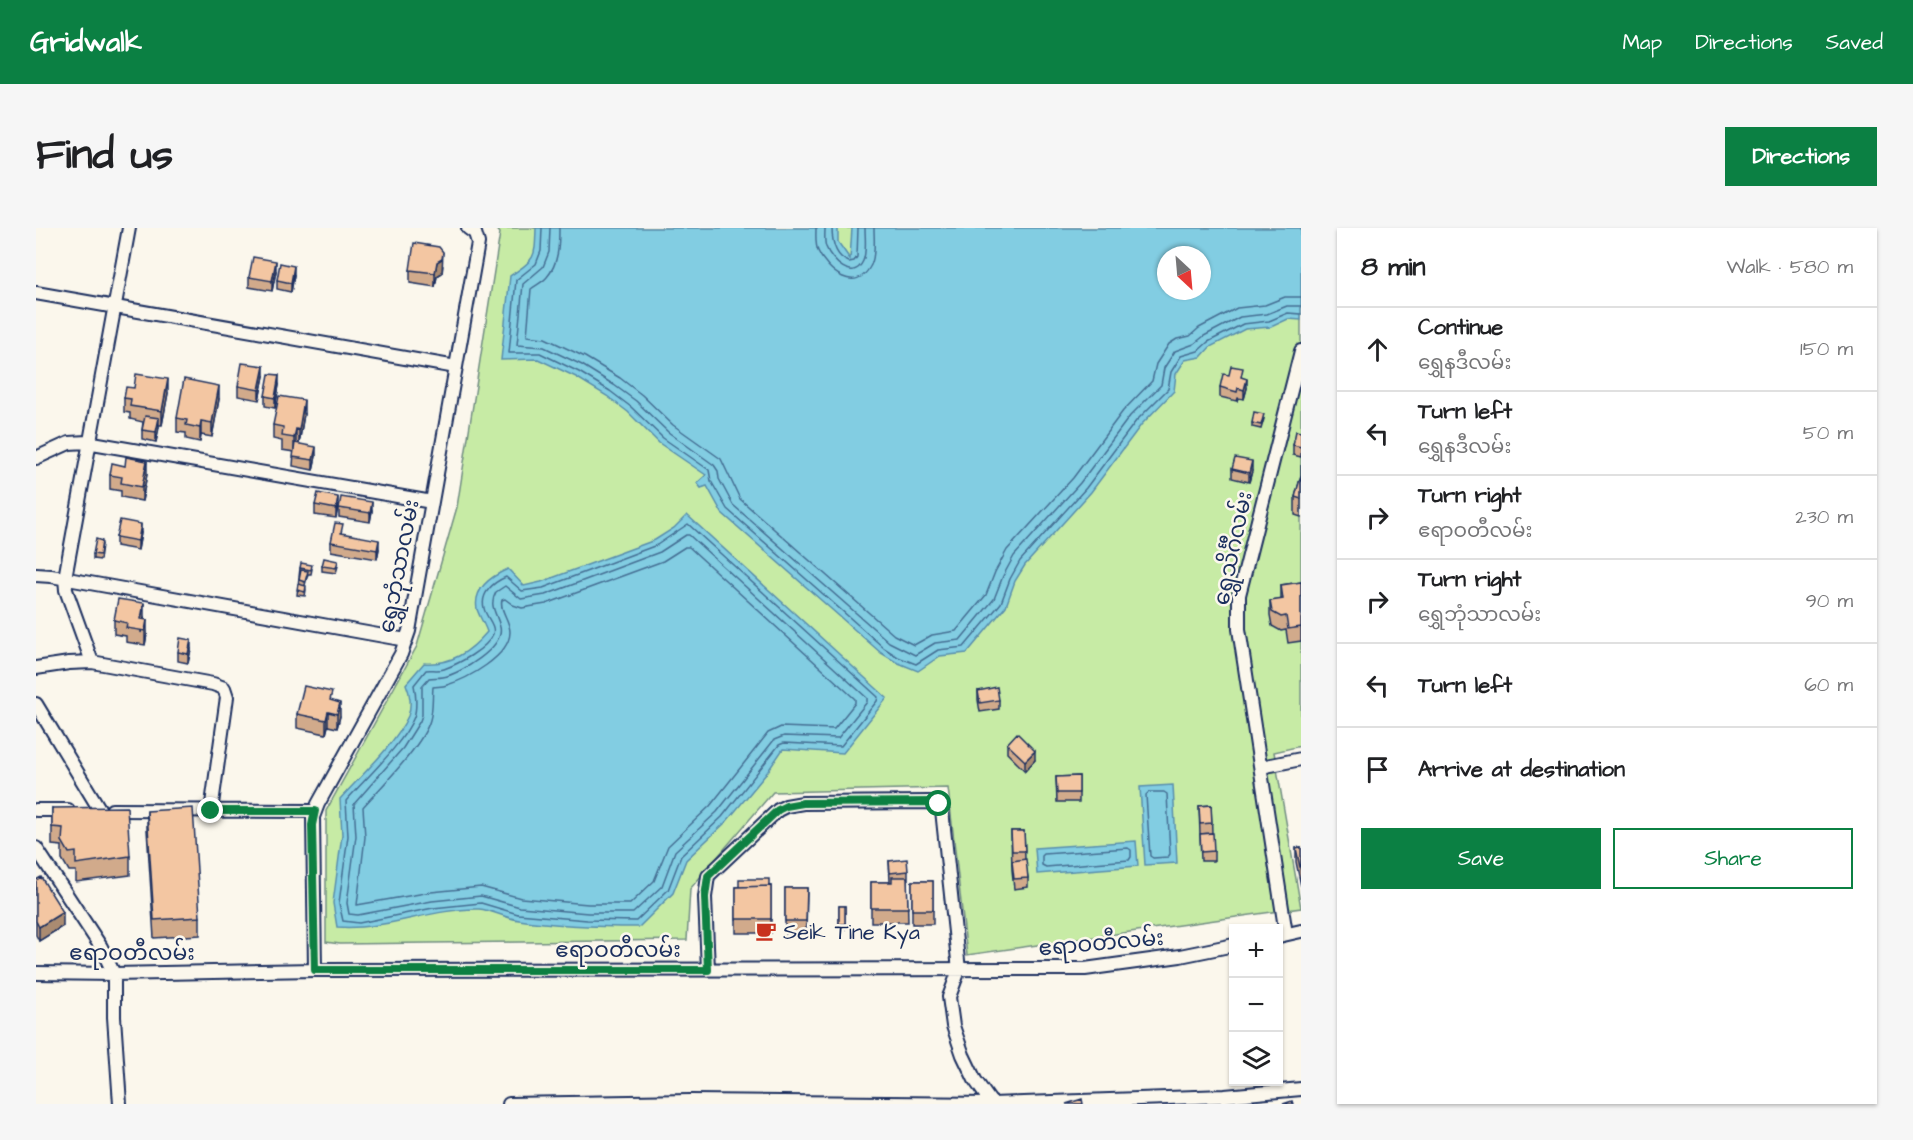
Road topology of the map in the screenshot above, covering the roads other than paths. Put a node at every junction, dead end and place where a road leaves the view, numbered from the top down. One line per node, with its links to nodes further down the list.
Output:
1 (129, 228): 4 (street)
2 (468, 228): 6 (street, ရွှေဘုံသာလမ်း)
3 (36, 293): 4 (street)
4 (114, 306): 6 (street); 7 (street)
5 (1301, 351): 17 (street, ရွှေသိင်္ဂီလမ်း)
6 (456, 367): 9 (street, ရွှေဘုံသာလမ်း)
7 (90, 442): 8 (street); 9 (street); 11 (street)
8 (36, 458)
9 (432, 502): 12 (street, ရွှေဘုံသာလမ်း)
10 (36, 575): 11 (street)
11 (65, 578): 12 (street); 13 (street)
12 (406, 640): 21 (street, ရွှေဘုံသာလမ်း)
13 (92, 662): 14 (street); 20 (street)
14 (36, 668)
15 (36, 704): 19 (street)
16 (1301, 759): 17 (street)
17 (1261, 767): 23 (street, ရွှေသိင်္ဂီလမ်း)
18 (36, 810): 19 (street)
19 (90, 810): 20 (street)
20 (211, 811): 21 (street)
21 (315, 811): 27 (street, ရွှေဘုံသာလမ်း)
22 (36, 848): 31 (street)
23 (1281, 924)
24 (1301, 931): 25 (street)
25 (1283, 935)
26 (1229, 946): 29 (street, ဧရာဝတီလမ်း)
27 (315, 970): 28 (street, ဧရာဝတီလမ်း); 31 (street, ဧရာဝတီလမ်း)
28 (708, 970): 29 (street, ဧရာဝတီလမ်း); 29 (street)
29 (959, 970): 36 (street)
30 (36, 973): 31 (street, ဧရာဝတီလမ်း)
31 (114, 974): 34 (street)
32 (1301, 1089): 36 (street)
33 (690, 1102): 35 (street); 36 (street)
34 (120, 1104)
35 (509, 1104)
36 (993, 1104)

